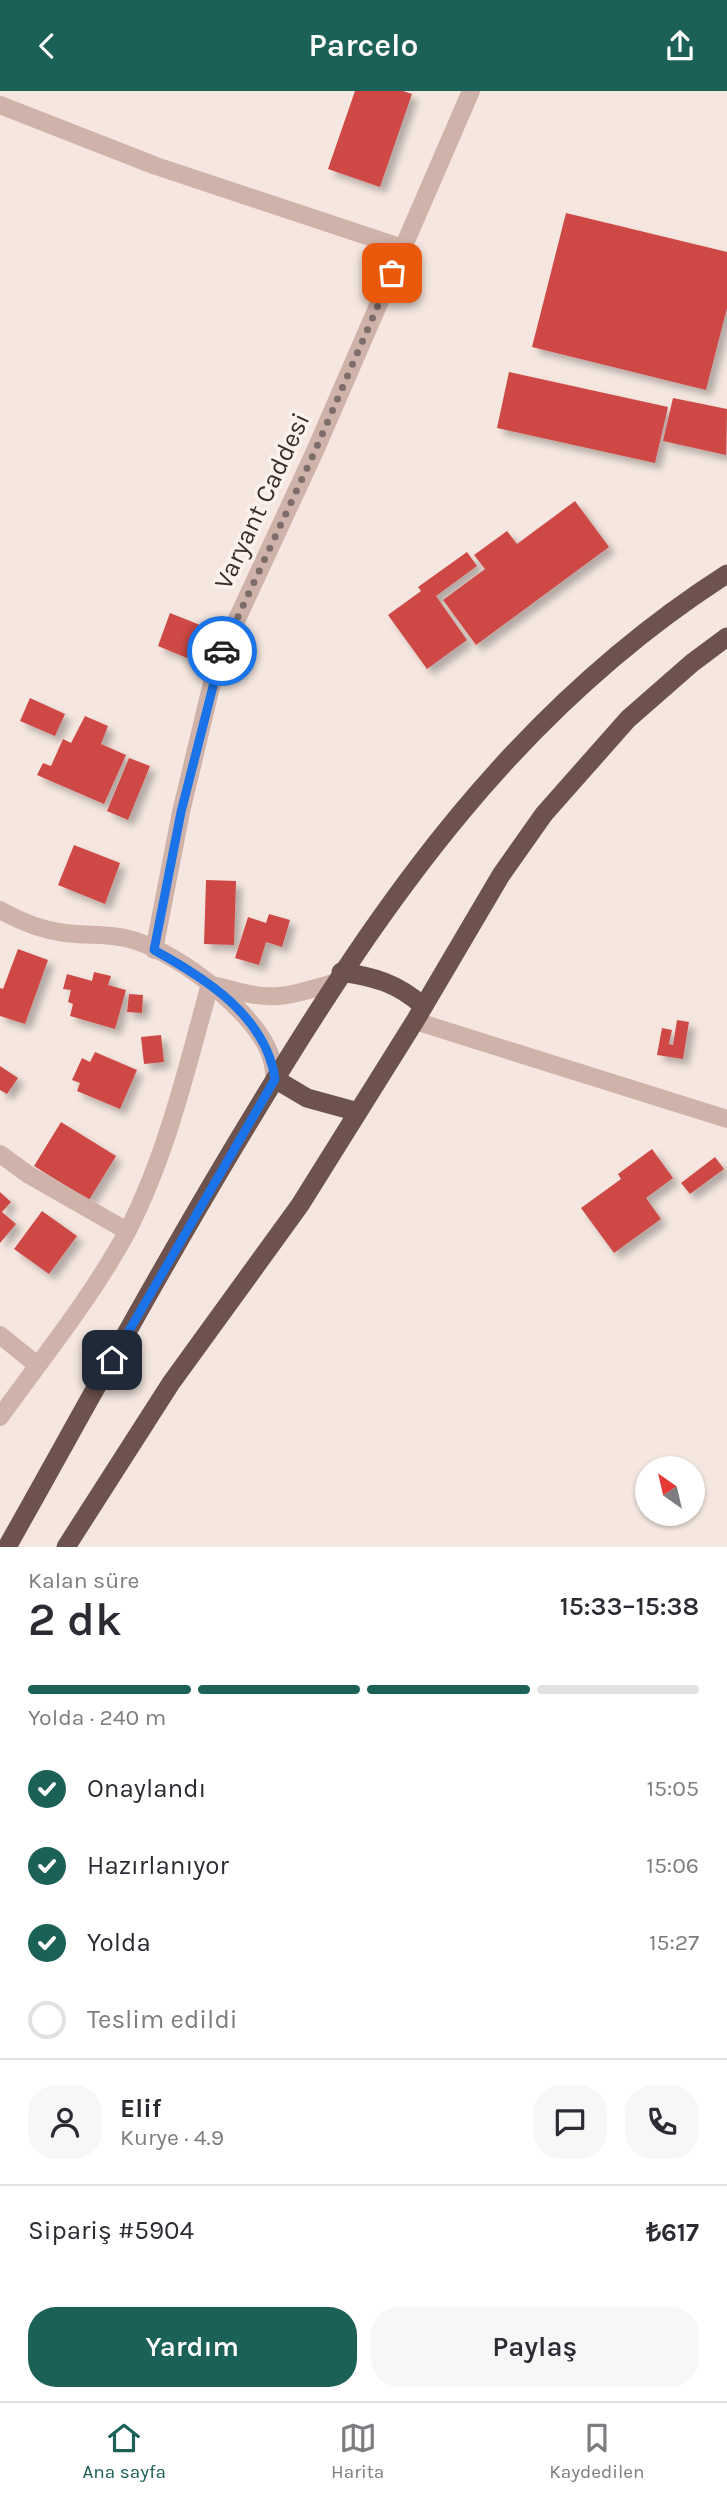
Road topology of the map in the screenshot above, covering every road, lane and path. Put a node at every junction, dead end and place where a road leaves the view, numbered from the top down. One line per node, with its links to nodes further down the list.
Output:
1 (471, 91): 3 (street, Varyant Caddesi)
2 (0, 104): 3 (street)
3 (403, 248): 7 (street, Varyant Caddesi)
4 (727, 574): 8 (highway)
5 (727, 637): 10 (highway)
6 (0, 910): 7 (street)
7 (154, 950): 9 (street)
8 (337, 978): 9 (street); 10 (highway); 11 (highway)
9 (210, 985): 11 (street); 15 (street)
10 (419, 1014): 12 (highway); 13 (street)
11 (275, 1079): 12 (highway); 19 (highway)
12 (358, 1112): 20 (highway)
13 (727, 1119)
14 (0, 1154): 15 (street)
15 (127, 1231): 17 (street)
16 (0, 1335): 17 (street)
17 (37, 1365): 18 (street)
18 (0, 1417)
19 (7, 1547)
20 (66, 1547)

